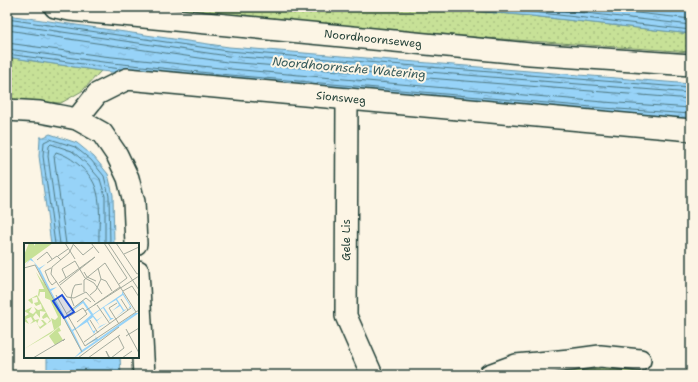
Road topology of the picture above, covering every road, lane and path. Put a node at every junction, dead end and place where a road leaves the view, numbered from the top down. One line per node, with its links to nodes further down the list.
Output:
1 (55, 7): 2 (street, Noordhoornseweg)
2 (691, 65)
3 (347, 99): 5 (street, Sionsweg); 6 (street, Sionsweg); 11 (street, Gele Lis)
4 (7, 110): 5 (street)
5 (77, 119): 7 (street)
6 (691, 130)
7 (136, 243)
8 (139, 288): 10 (street)
9 (640, 360): 12 (street)
10 (144, 375)
11 (372, 375)
12 (489, 375)

